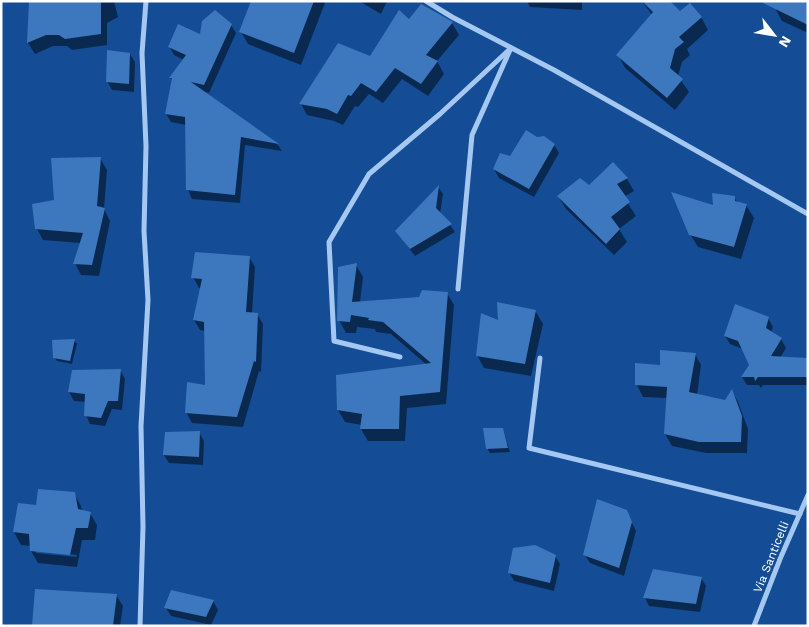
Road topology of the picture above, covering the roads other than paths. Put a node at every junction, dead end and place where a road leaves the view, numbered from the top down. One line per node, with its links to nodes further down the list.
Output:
1 (146, 1): 10 (street)
2 (426, 1): 3 (street)
3 (511, 48): 4 (street); 5 (street); 6 (street)
4 (808, 214)
5 (458, 290)
6 (400, 357)
7 (540, 358): 9 (street)
8 (808, 495): 9 (street, Via Santicelli)
9 (800, 514): 11 (street, Via Santicelli)
10 (140, 626)
11 (754, 626)

